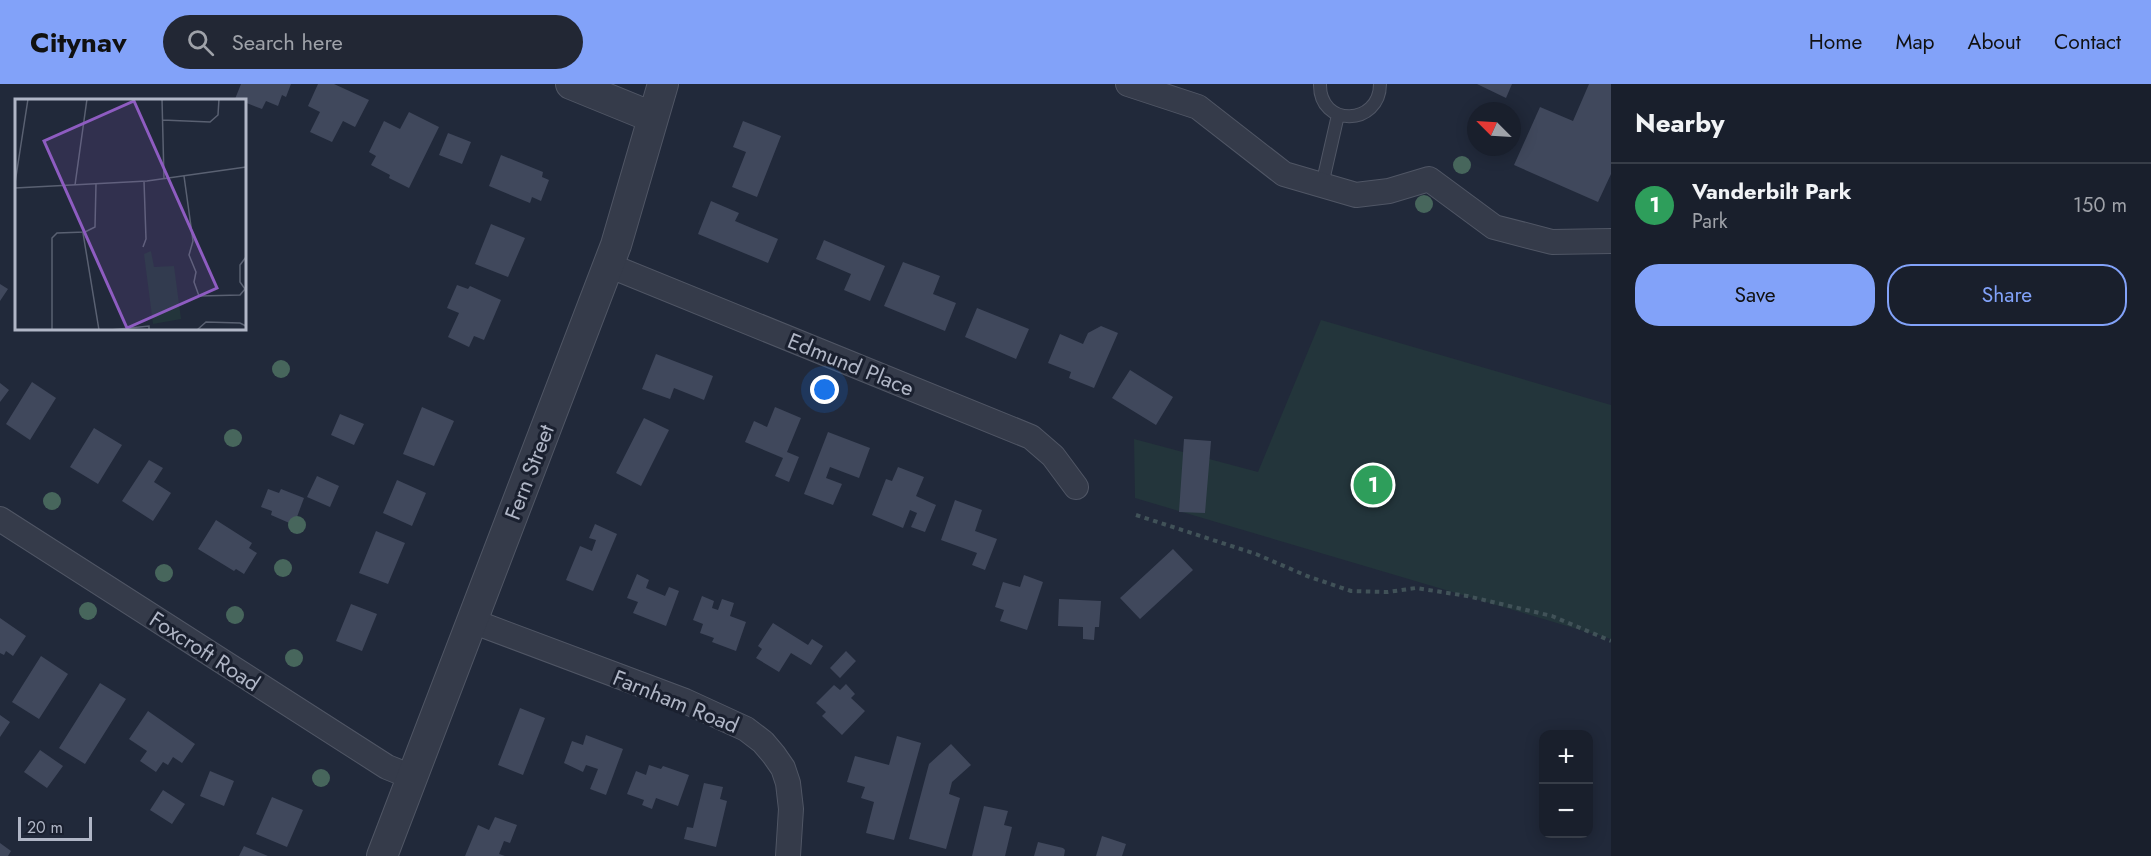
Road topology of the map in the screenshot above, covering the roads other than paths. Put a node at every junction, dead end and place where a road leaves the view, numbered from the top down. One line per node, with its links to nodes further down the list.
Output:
1 (571, 84): 7 (street)
2 (663, 84): 7 (street, Fern Street)
3 (1128, 84): 8 (street)
4 (1320, 84): 6 (lane)
5 (1380, 84): 6 (lane)
6 (1338, 115): 8 (lane)
7 (652, 117): 10 (street, Fern Street)
8 (1322, 185): 9 (street)
9 (1611, 241)
10 (608, 265): 11 (street, Edmund Place); 13 (street, Fern Street)
11 (1076, 487)
12 (0, 519): 14 (street, Foxcroft Road)
13 (472, 621): 14 (street, Fern Street); 16 (street, Farnham Road)
14 (412, 777): 15 (street, Fern Street)
15 (382, 856)
16 (788, 856)

